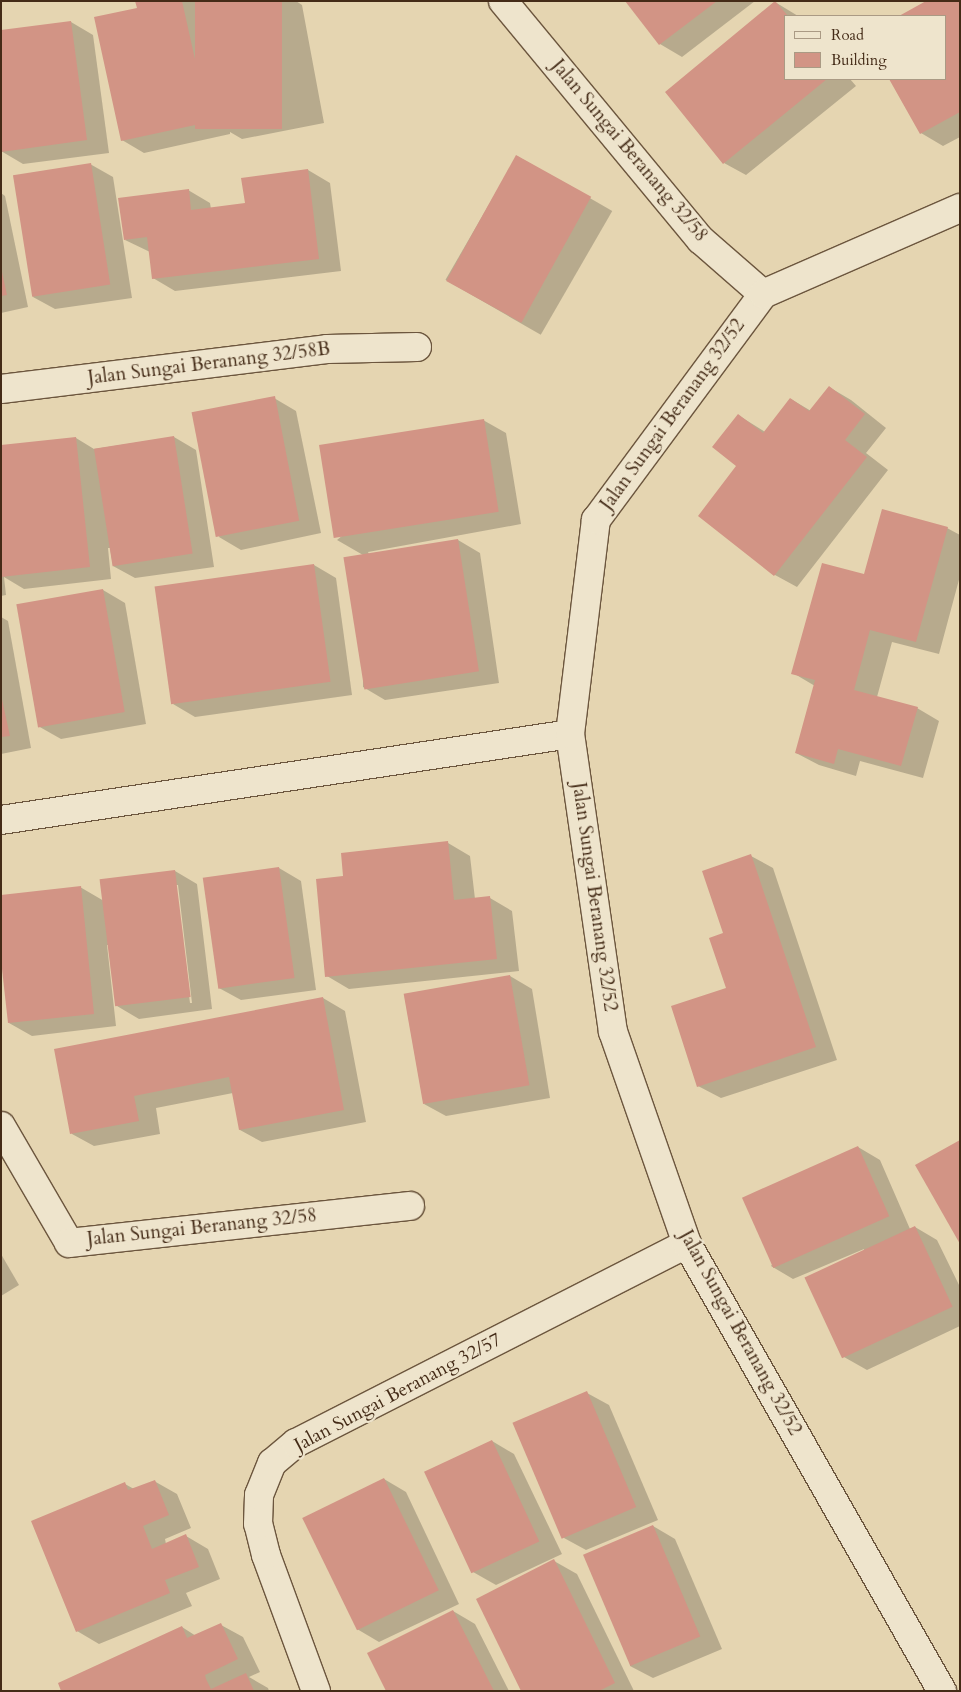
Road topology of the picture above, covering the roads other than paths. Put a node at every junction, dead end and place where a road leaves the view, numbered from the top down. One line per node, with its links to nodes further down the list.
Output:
1 (503, 1): 3 (street, Jalan Sungai Beranang 32/58)
2 (960, 208): 3 (street, Jalan Sungai Beranang 32/52)
3 (763, 294): 6 (street, Jalan Sungai Beranang 32/52)
4 (417, 347): 5 (street, Jalan Sungai Beranang 32/58B)
5 (1, 389)
6 (570, 734): 7 (street); 10 (street, Jalan Sungai Beranang 32/52)
7 (1, 820)
8 (1, 1126): 9 (street, Jalan Sungai Beranang 32/58)
9 (410, 1206)
10 (687, 1244): 11 (street, Jalan Sungai Beranang 32/57); 12 (street, Jalan Sungai Beranang 32/52)
11 (316, 1691)
12 (942, 1691)

